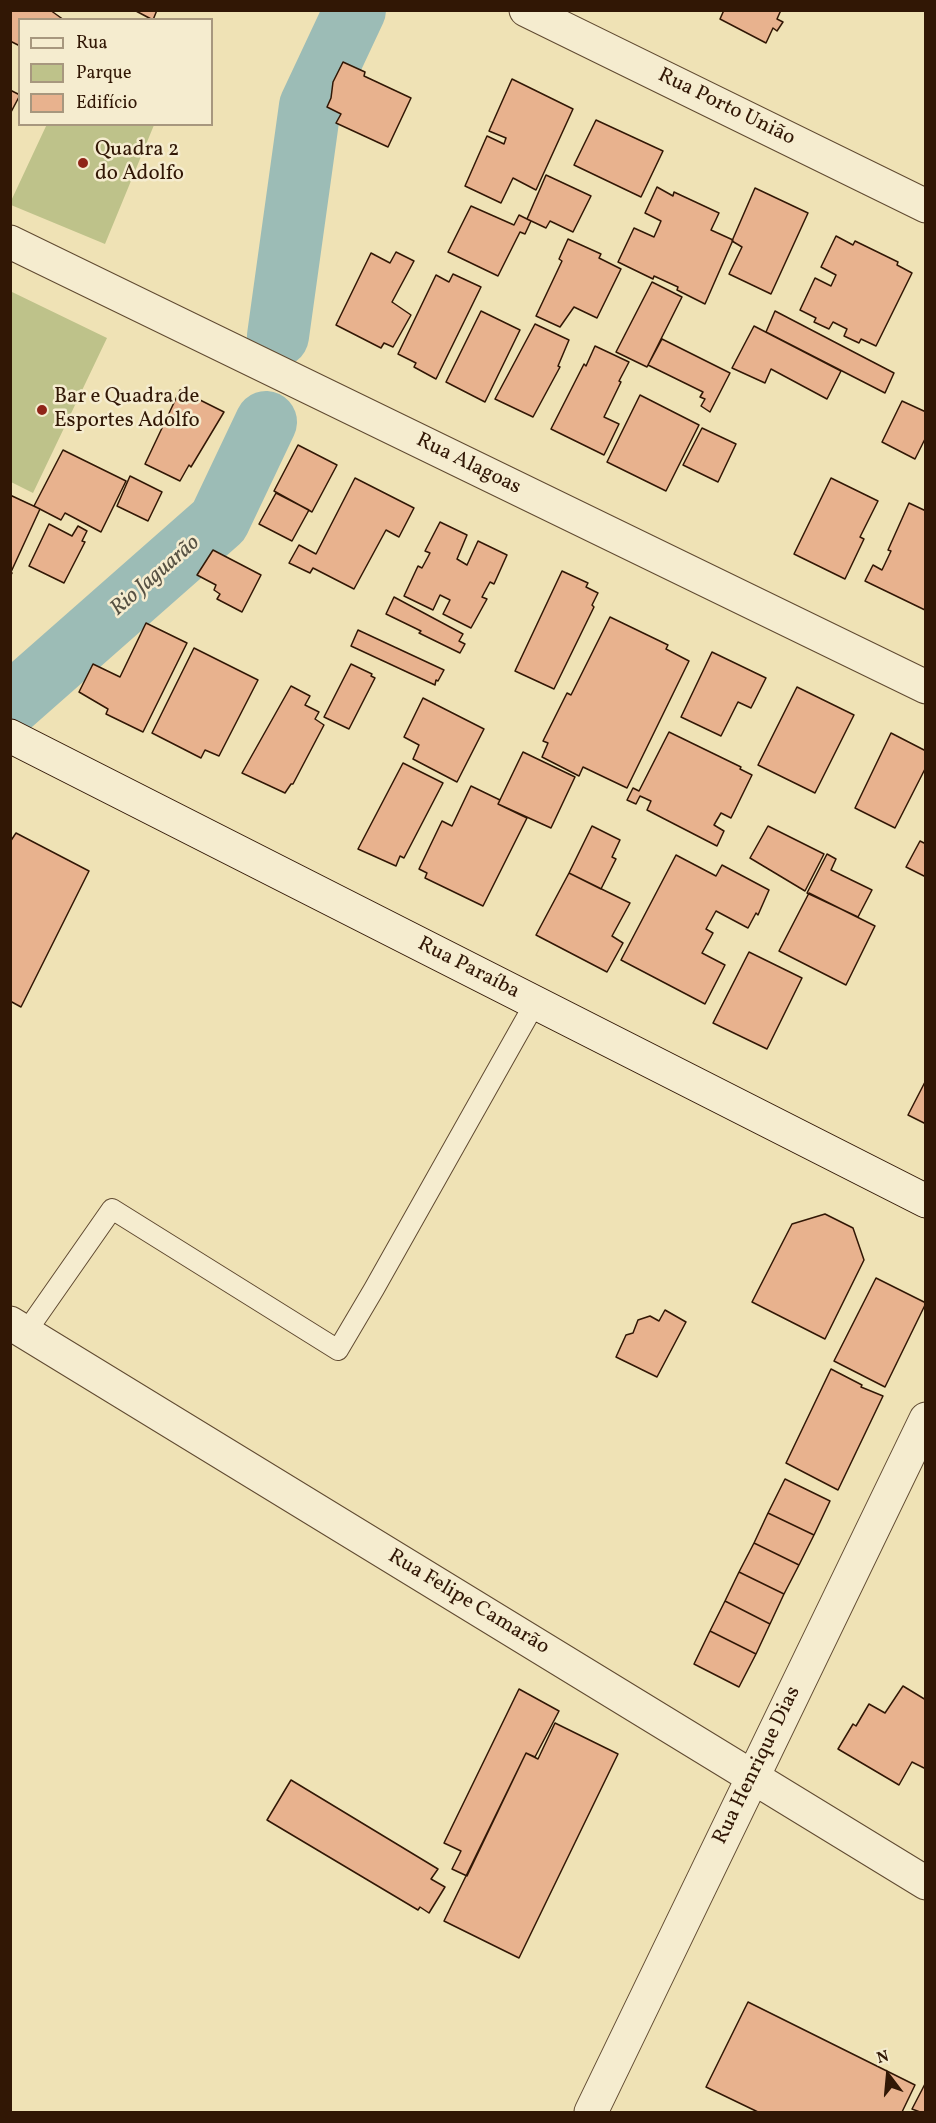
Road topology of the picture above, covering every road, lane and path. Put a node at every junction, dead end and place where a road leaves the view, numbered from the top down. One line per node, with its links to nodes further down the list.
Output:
1 (526, 10): 2 (street, Rua Porto União)
2 (926, 206)
3 (10, 242): 4 (street, Rua Alagoas)
4 (926, 687)
5 (10, 736): 6 (street, Rua Paraíba)
6 (535, 1003): 7 (street, Rua Paraíba); 8 (lane)
7 (926, 1201)
8 (18, 1328): 10 (street, Rua Felipe Camarão)
9 (926, 1419): 10 (street, Rua Henrique Dias)
10 (753, 1777): 11 (street, Rua Felipe Camarão); 12 (street, Rua Henrique Dias)
11 (926, 1883)
12 (591, 2112)

